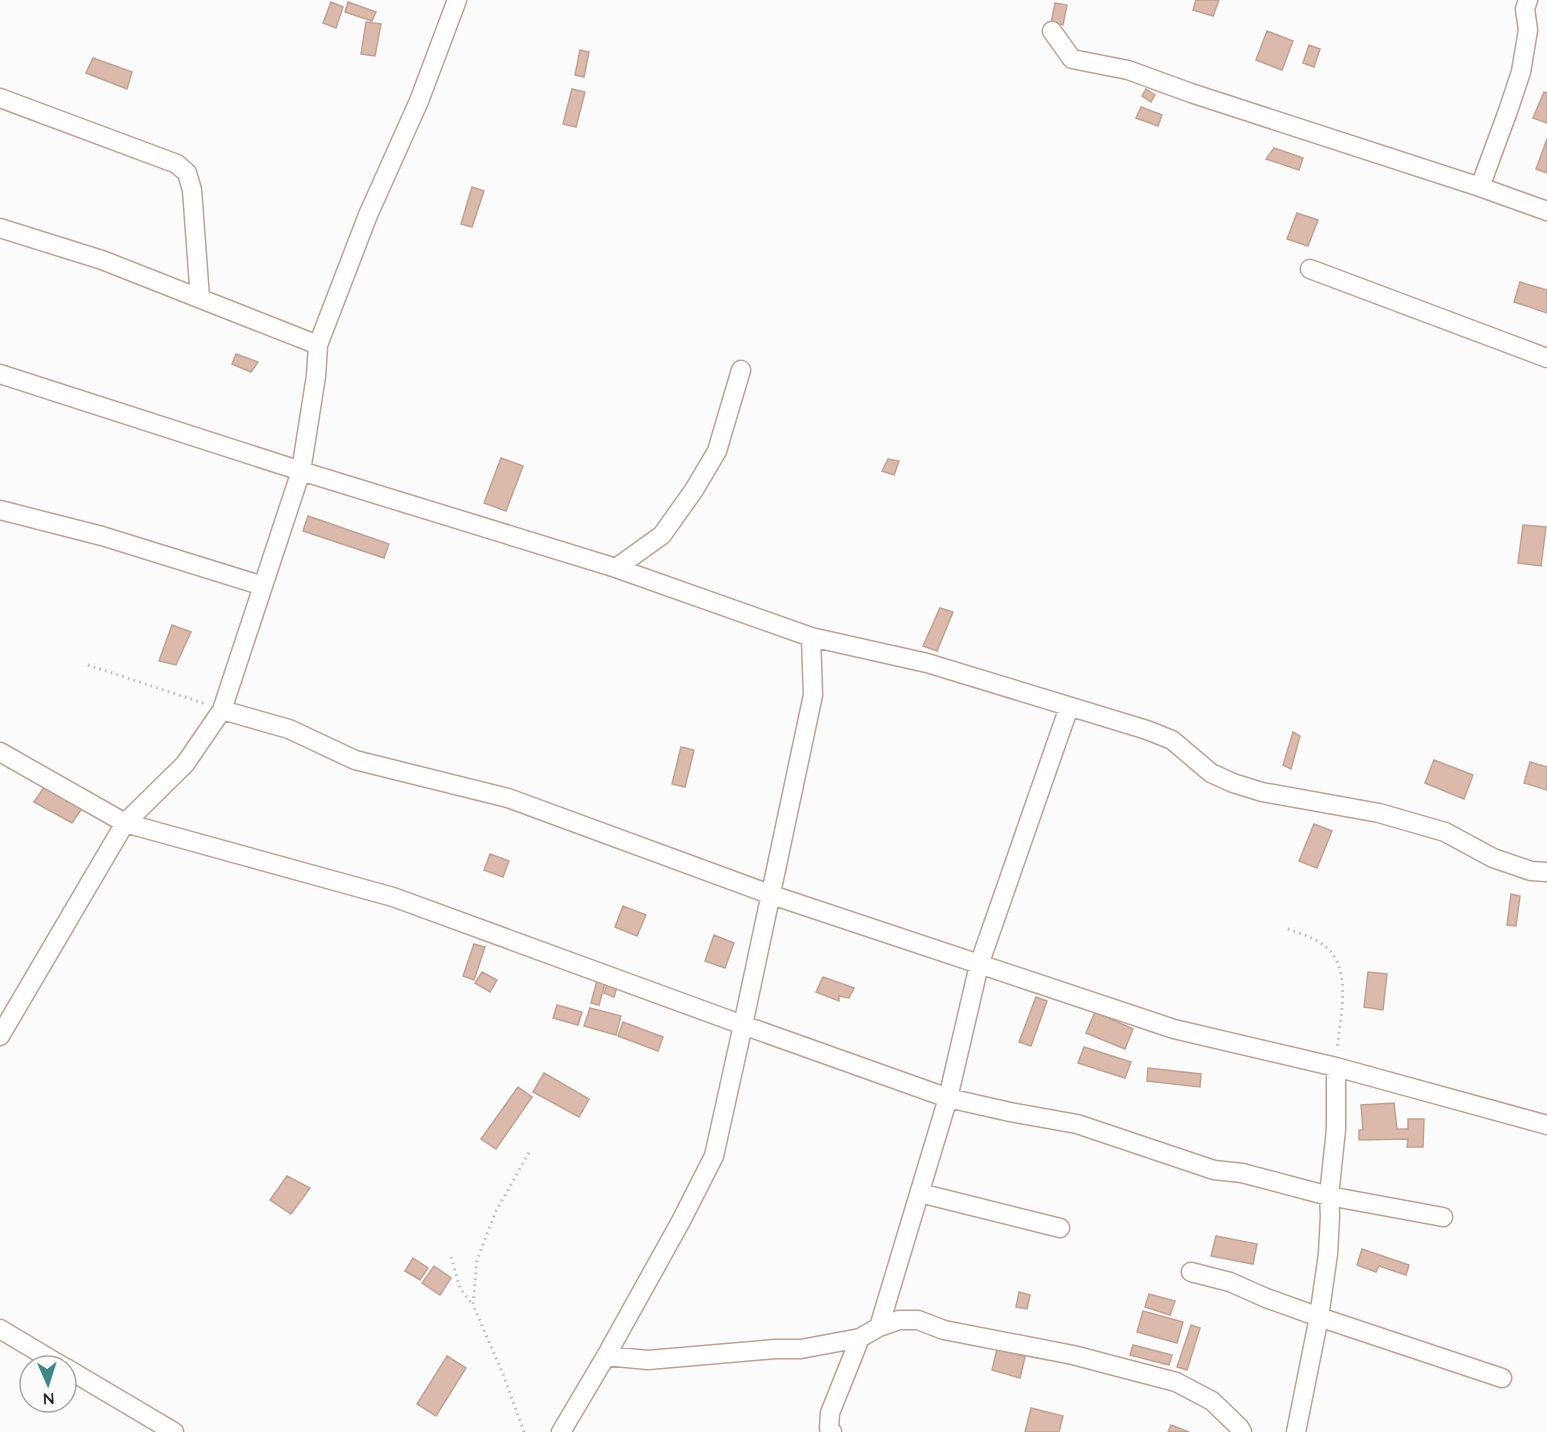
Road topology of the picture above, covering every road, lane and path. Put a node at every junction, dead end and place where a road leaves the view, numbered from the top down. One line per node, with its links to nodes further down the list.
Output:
1 (457, 0): 10 (street)
2 (1528, 0): 5 (street)
3 (1052, 31): 5 (street)
4 (0, 98): 9 (street)
5 (1480, 187): 6 (street)
6 (1547, 211)
7 (0, 228): 9 (street)
8 (1310, 269): 11 (street)
9 (200, 298): 10 (street)
10 (318, 345): 14 (street)
11 (1547, 358)
12 (741, 370): 16 (street)
13 (0, 374): 14 (street)
14 (301, 471): 16 (street); 17 (street)
15 (0, 510): 17 (street)
16 (616, 568): 18 (street)
17 (263, 586): 21 (street)
18 (811, 636): 20 (street); 25 (street)
19 (87, 665): 21 (path)
20 (1069, 707): 24 (street); 27 (street)
21 (222, 710): 23 (street); 25 (street)
22 (0, 752): 23 (street)
23 (125, 823): 28 (street); 29 (street)
24 (1547, 872)
25 (772, 895): 27 (street); 28 (street)
26 (1288, 929): 30 (path)
27 (979, 964): 30 (street); 31 (street)
28 (742, 1025): 31 (street); 46 (street)
29 (0, 1036)
30 (1336, 1067): 32 (street); 35 (street)
31 (948, 1098): 34 (street); 35 (street)
32 (1547, 1125)
33 (530, 1151): 40 (path)
34 (920, 1193): 37 (street); 42 (street)
35 (1329, 1196): 36 (street); 41 (street)
36 (1443, 1217)
37 (1060, 1228)
38 (451, 1257): 40 (path)
39 (1191, 1272): 41 (street)
40 (473, 1305): 50 (path)
41 (1319, 1317): 48 (street); 54 (street)
42 (879, 1327): 44 (street); 53 (street)
43 (0, 1329): 45 (street)
44 (860, 1338): 46 (street); 52 (street)
45 (42, 1354)
46 (606, 1356): 51 (street)
47 (78, 1375): 49 (street)
48 (1502, 1378)
49 (174, 1432)
50 (524, 1432)
51 (561, 1432)
52 (832, 1432)
53 (1242, 1432)
54 (1296, 1432)

